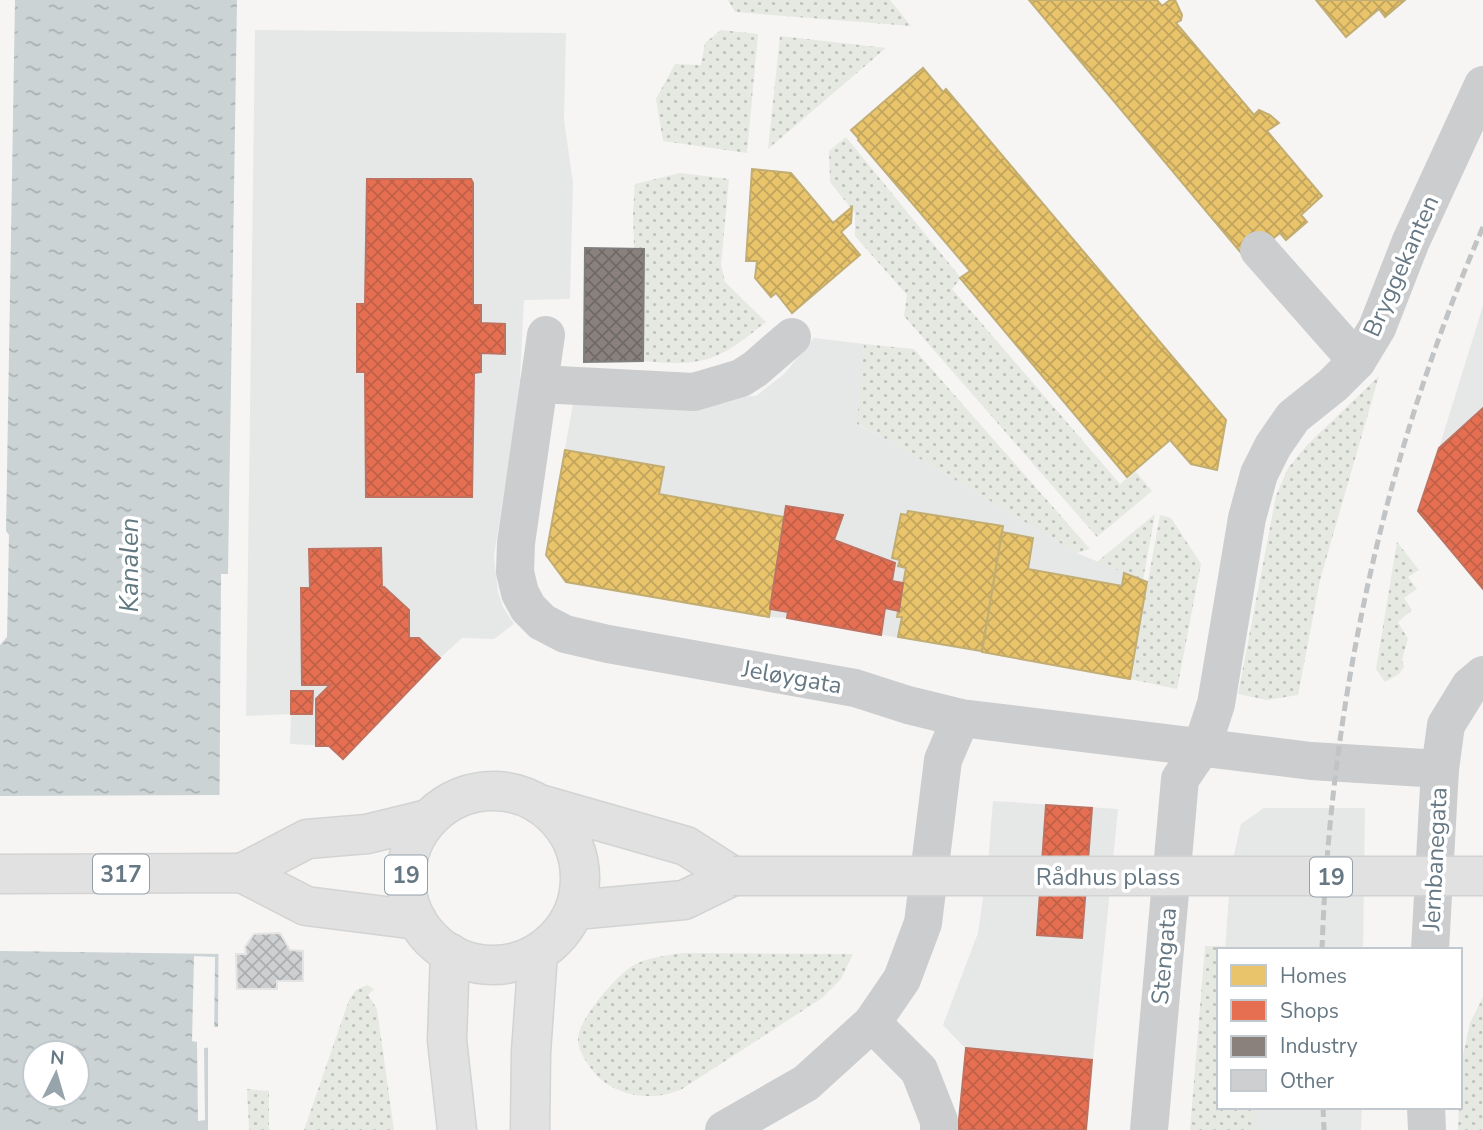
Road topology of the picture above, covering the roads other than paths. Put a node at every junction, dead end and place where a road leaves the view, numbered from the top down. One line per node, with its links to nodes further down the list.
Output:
1 (1483, 85): 5 (street, Bryggekanten)
2 (1259, 250): 5 (street)
3 (546, 335): 6 (street, Jeløygata)
4 (792, 337): 6 (street)
5 (1357, 361): 9 (street, Bryggekanten)
6 (539, 384): 8 (street, Jeløygata)
7 (1483, 676): 10 (street, Jernbanegata)
8 (961, 718): 9 (street, Jeløygata); 22 (street)
9 (1202, 747): 10 (street, Jeløygata); 28 (street, Stengata)
10 (1440, 769): 19 (street, Jernbanegata)
11 (543, 805): 12 (main road, 19); 15 (main road, 19); 17 (main road, 19)
12 (429, 819): 13 (main road, 317); 18 (main road, 19)
13 (242, 873): 14 (main road, 317); 18 (main road, 317)
14 (0, 874)
15 (733, 876): 16 (main road, Rådhus plass / 19, bridge); 17 (main road, Rådhus plass / 19)
16 (1483, 876)
17 (575, 910): 21 (main road, 19)
18 (417, 920): 20 (main road, 19)
19 (1430, 948)
20 (450, 953): 21 (main road, 19); 24 (main road)
21 (538, 953): 25 (main road)
22 (872, 1023): 26 (street); 27 (street)
23 (1426, 1109): 29 (street)
24 (457, 1130)
25 (530, 1130)
26 (724, 1130)
27 (939, 1130)
28 (1149, 1130)
29 (1427, 1130)

